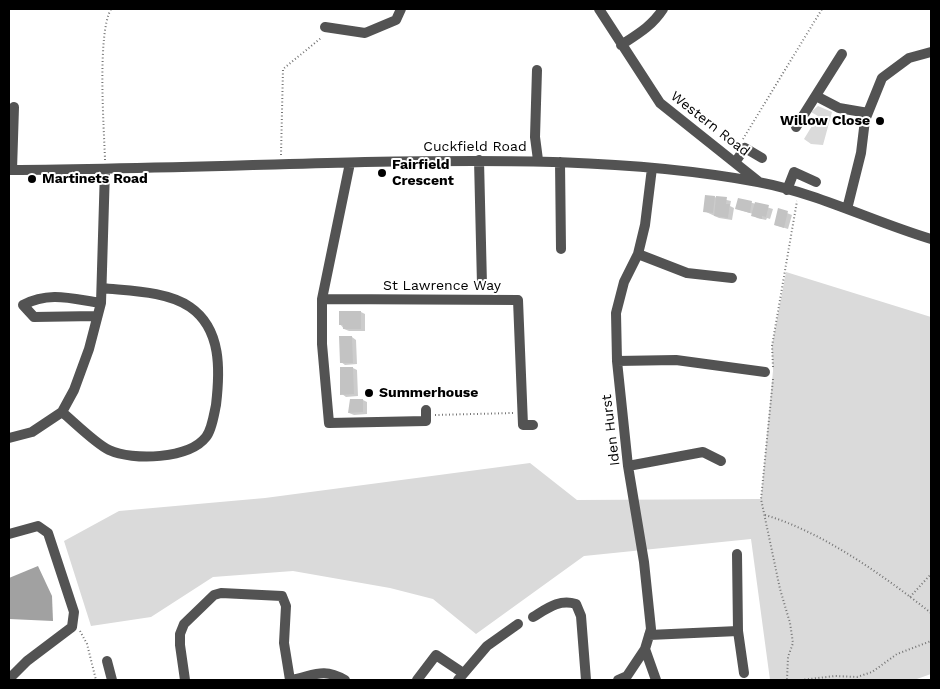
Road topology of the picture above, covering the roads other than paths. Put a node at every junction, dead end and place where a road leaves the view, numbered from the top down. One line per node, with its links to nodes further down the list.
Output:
1 (401, 9): 4 (street)
2 (599, 9): 5 (street, Western Road)
3 (663, 9): 5 (street)
4 (325, 27)
5 (622, 45): 17 (street, Western Road)
6 (931, 52): 11 (street)
7 (842, 54): 9 (street)
8 (536, 70): 15 (street)
9 (816, 96): 11 (street); 12 (street)
10 (14, 107): 21 (street)
11 (868, 113): 25 (street)
12 (796, 127)
13 (762, 158): 17 (street)
14 (479, 160): 15 (street, Cuckfield Road); 18 (street, Cuckfield Road); 30 (street)
15 (538, 160): 16 (street, Cuckfield Road)
16 (560, 162): 19 (street, Cuckfield Road); 27 (street)
17 (736, 162): 22 (street, Western Road)
18 (350, 163): 20 (street, Cuckfield Road); 32 (street)
19 (652, 168): 22 (street, Cuckfield Road); 28 (street, Iden Hurst)
20 (105, 169): 21 (street, Cuckfield Road); 31 (street)
21 (11, 170)
22 (760, 182): 24 (street, Cuckfield Road)
23 (816, 182): 24 (street)
24 (787, 190): 25 (street, Cuckfield Road)
25 (847, 209): 26 (street, Cuckfield Road)
26 (931, 239)
27 (562, 249)
28 (638, 254): 29 (street); 35 (street, Iden Hurst)
29 (732, 278)
30 (482, 285)
31 (102, 288): 33 (street); 37 (street)
32 (322, 299): 38 (street); 39 (street, St Lawrence Way)
33 (101, 303): 34 (street); 34 (street)
34 (96, 316): 37 (street)
35 (617, 361): 36 (street); 42 (street, Iden Hurst)
36 (765, 372)
37 (62, 412): 40 (street)
38 (426, 413)
39 (533, 425)
40 (9, 438)
41 (721, 461): 42 (street)
42 (628, 466): 48 (street, Iden Hurst)
43 (9, 534): 54 (street)
44 (737, 554): 47 (street)
45 (533, 617): 60 (street)
46 (518, 624): 53 (street)
47 (738, 630): 48 (street); 51 (street)
48 (649, 635): 49 (street, Iden Hurst)
49 (646, 649): 61 (street, Iden Hurst); 62 (street)
50 (107, 661): 55 (street)
51 (744, 673)
52 (309, 677): 57 (street); 58 (street)
53 (461, 677): 59 (street)
54 (9, 679)
55 (112, 680)
56 (185, 680): 57 (street)
57 (291, 680)
58 (345, 680)
59 (417, 680)
60 (586, 680)
61 (618, 680)
62 (656, 680)

